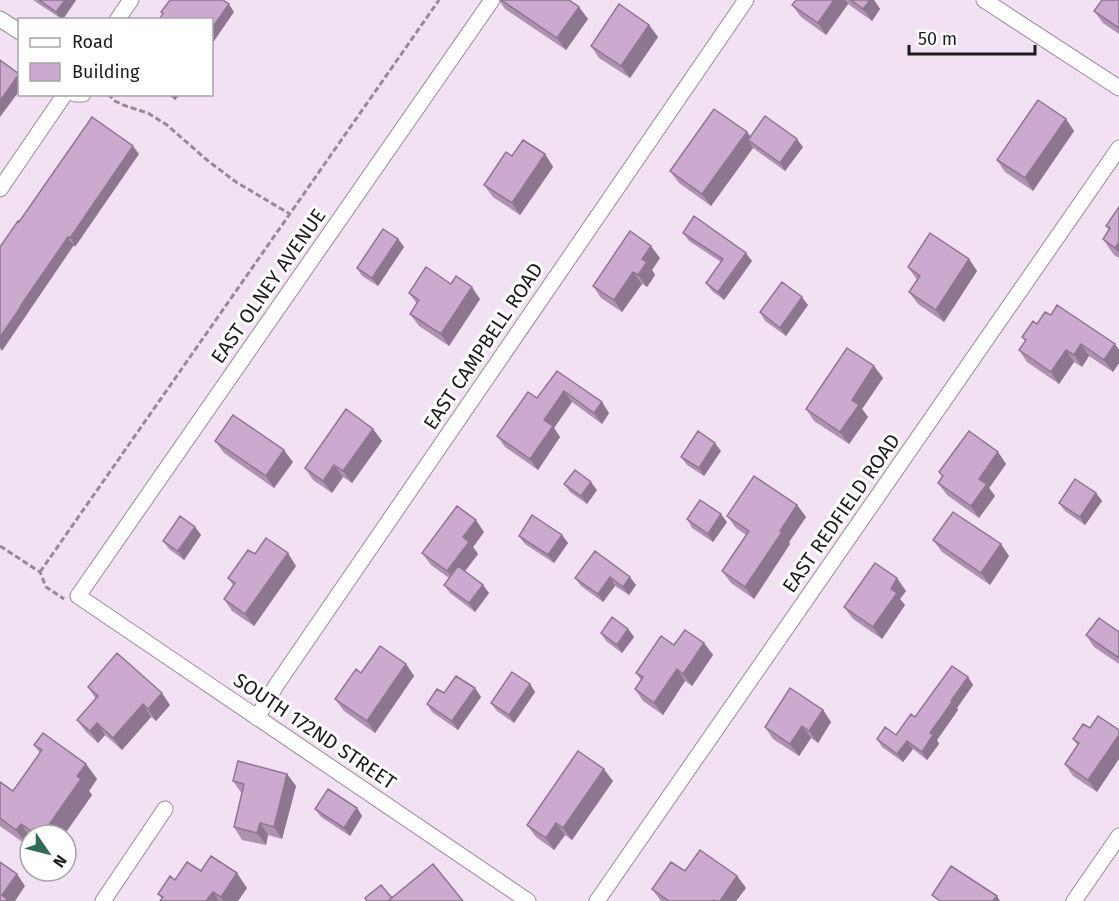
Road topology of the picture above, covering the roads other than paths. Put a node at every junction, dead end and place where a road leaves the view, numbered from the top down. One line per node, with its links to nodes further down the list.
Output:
1 (130, 0): 5 (street)
2 (492, 0): 12 (street, EAST OLNEY AVENUE)
3 (746, 0): 13 (street, EAST CAMPBELL ROAD)
4 (984, 0): 8 (street)
5 (118, 18)
6 (0, 19): 7 (street)
7 (18, 31)
8 (1119, 88)
9 (64, 96): 11 (street)
10 (1119, 148): 18 (street, EAST REDFIELD ROAD)
11 (0, 189)
12 (78, 596): 13 (street, SOUTH 172ND STREET)
13 (257, 717): 17 (street, SOUTH 172ND STREET)
14 (165, 809): 16 (street)
15 (1119, 836): 19 (street)
16 (103, 901)
17 (528, 901)
18 (597, 901)
19 (1074, 901)

